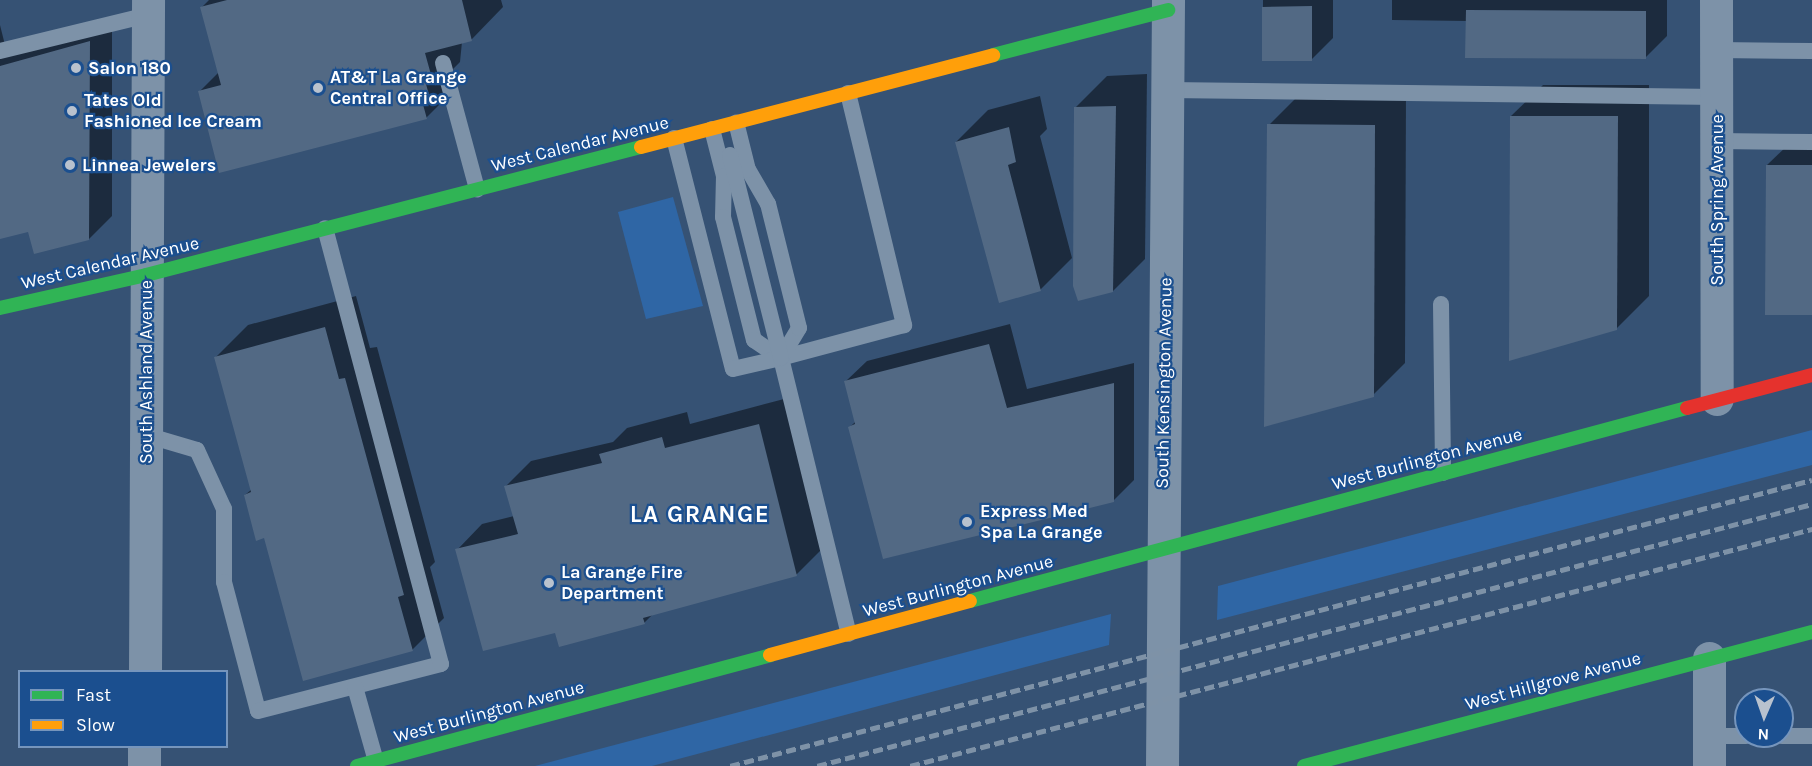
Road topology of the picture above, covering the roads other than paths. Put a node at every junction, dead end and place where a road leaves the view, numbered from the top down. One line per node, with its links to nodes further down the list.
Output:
1 (1716, 0): 5 (street, South Spring Avenue)
2 (1168, 5): 8 (street, South Kensington Avenue); 9 (street, West Calendar Avenue)
3 (148, 8): 4 (lane); 17 (street, South Ashland Avenue)
4 (0, 51)
5 (1717, 51): 6 (lane); 10 (street, South Spring Avenue)
6 (1812, 51)
7 (443, 63): 15 (lane)
8 (1168, 90): 10 (lane); 25 (street, South Kensington Avenue)
9 (848, 93): 11 (street, West Calendar Avenue); 20 (lane)
10 (1717, 97): 13 (street, South Spring Avenue)
11 (723, 126): 12 (street, West Calendar Avenue); 20 (lane); 20 (lane)
12 (674, 138): 15 (street, West Calendar Avenue); 20 (lane)
13 (1717, 141): 14 (lane); 22 (street, South Spring Avenue)
14 (1812, 142)
15 (477, 189): 16 (street, West Calendar Avenue)
16 (325, 228): 17 (street, West Calendar Avenue); 30 (lane)
17 (146, 275): 19 (street, West Calendar Avenue); 23 (street, South Ashland Avenue)
18 (1441, 304): 24 (lane)
19 (0, 308)
20 (781, 358): 27 (lane)
21 (1812, 375): 22 (street, West Burlington Avenue)
22 (1717, 399): 24 (street, West Burlington Avenue)
23 (146, 435): 29 (street, South Ashland Avenue); 30 (lane)
24 (1443, 473): 25 (street, West Burlington Avenue)
25 (1162, 550): 27 (street, West Burlington Avenue); 39 (street, South Kensington Avenue)
26 (1812, 632): 28 (street, West Hillgrove Avenue)
27 (849, 634): 36 (street, West Burlington Avenue)
28 (1709, 658): 35 (street); 40 (street, West Hillgrove Avenue)
29 (145, 670)
30 (355, 687): 36 (lane)
31 (1794, 736): 32 (lane)
32 (1812, 736)
33 (1734, 741): 35 (lane)
34 (144, 748): 37 (street)
35 (1709, 751)
36 (376, 761): 38 (street, West Burlington Avenue)
37 (144, 766)
38 (357, 766)
39 (1162, 766)
40 (1304, 766)

